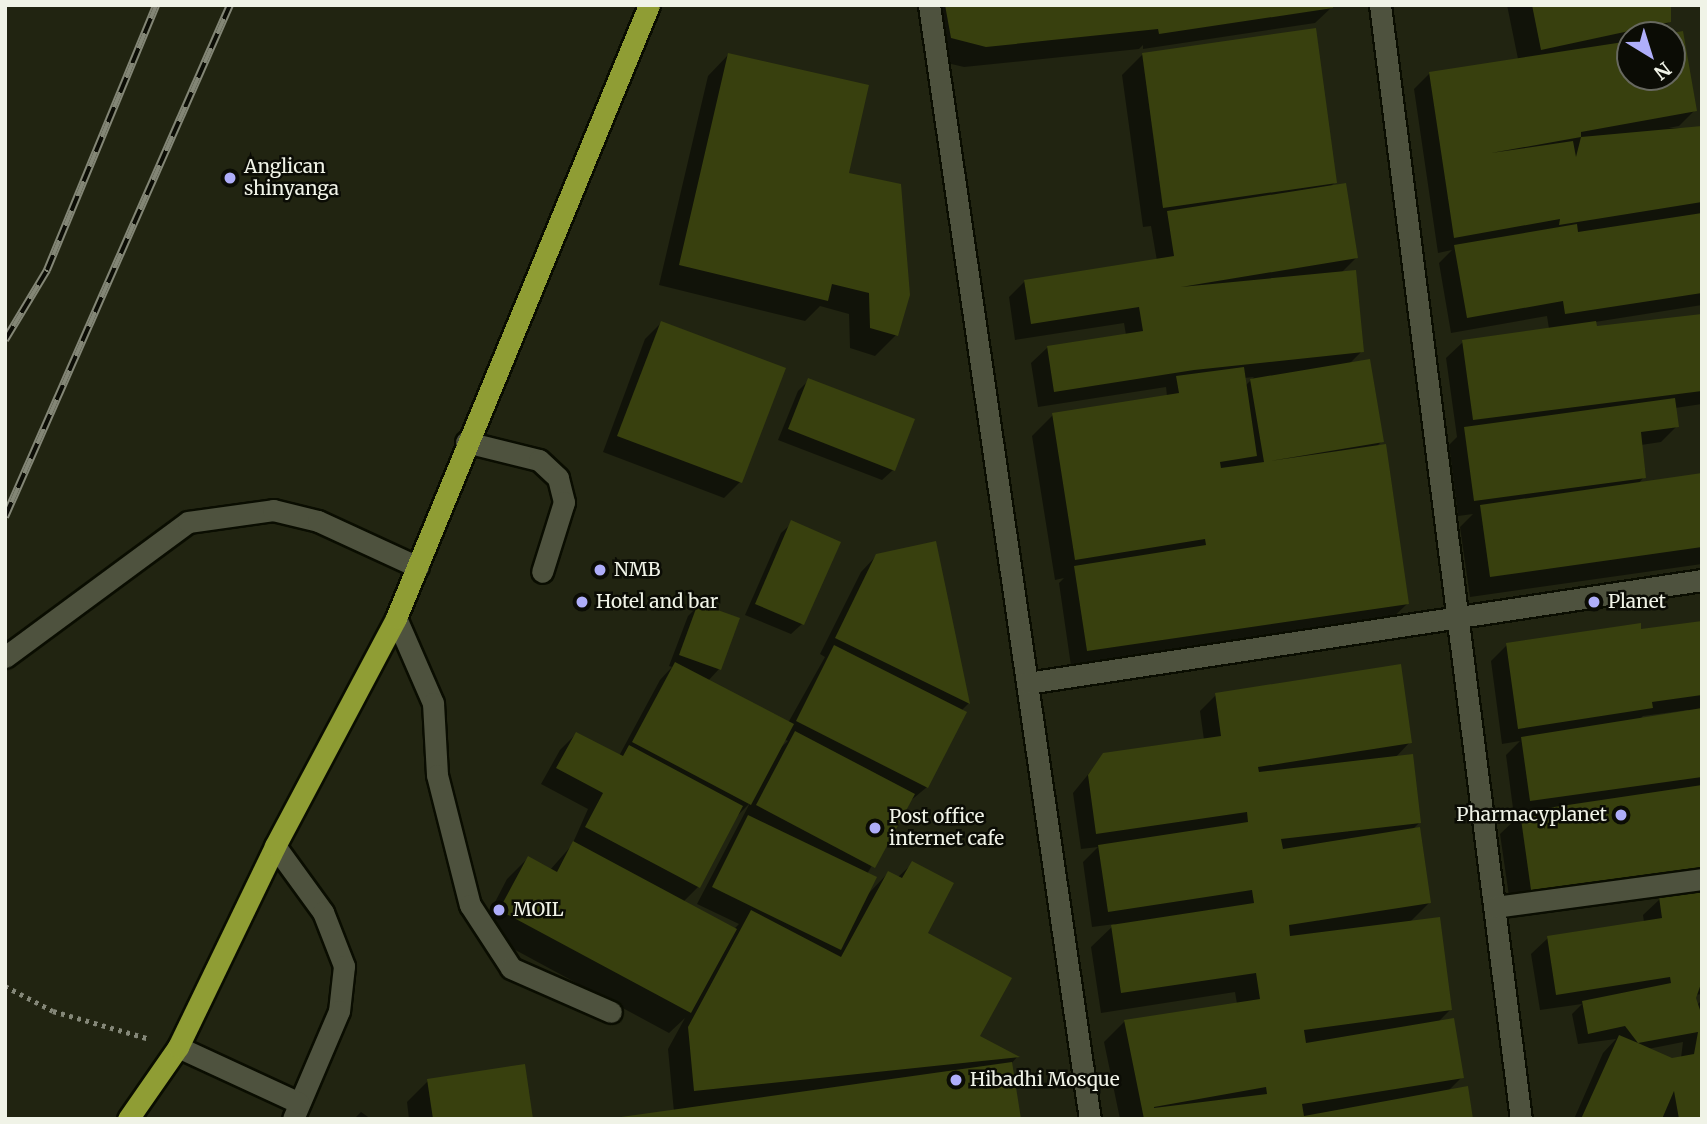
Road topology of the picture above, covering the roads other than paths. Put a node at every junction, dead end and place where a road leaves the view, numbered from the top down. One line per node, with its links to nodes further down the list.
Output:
1 (649, 5): 4 (highway)
2 (929, 5): 11 (street)
3 (1380, 5): 9 (street)
4 (466, 442): 5 (highway); 6 (street)
5 (418, 567): 8 (highway); 10 (street)
6 (542, 572)
7 (1702, 580): 9 (street)
8 (396, 618): 12 (highway); 15 (street)
9 (1461, 620): 11 (street); 14 (street)
10 (5, 657)
11 (1027, 683): 19 (street)
12 (275, 846): 16 (highway); 17 (street)
13 (1702, 879): 14 (street)
14 (1495, 907): 20 (street)
15 (611, 1012)
16 (178, 1047): 17 (street); 18 (highway)
17 (296, 1111)
18 (128, 1119)
19 (1090, 1119)
20 (1521, 1119)

